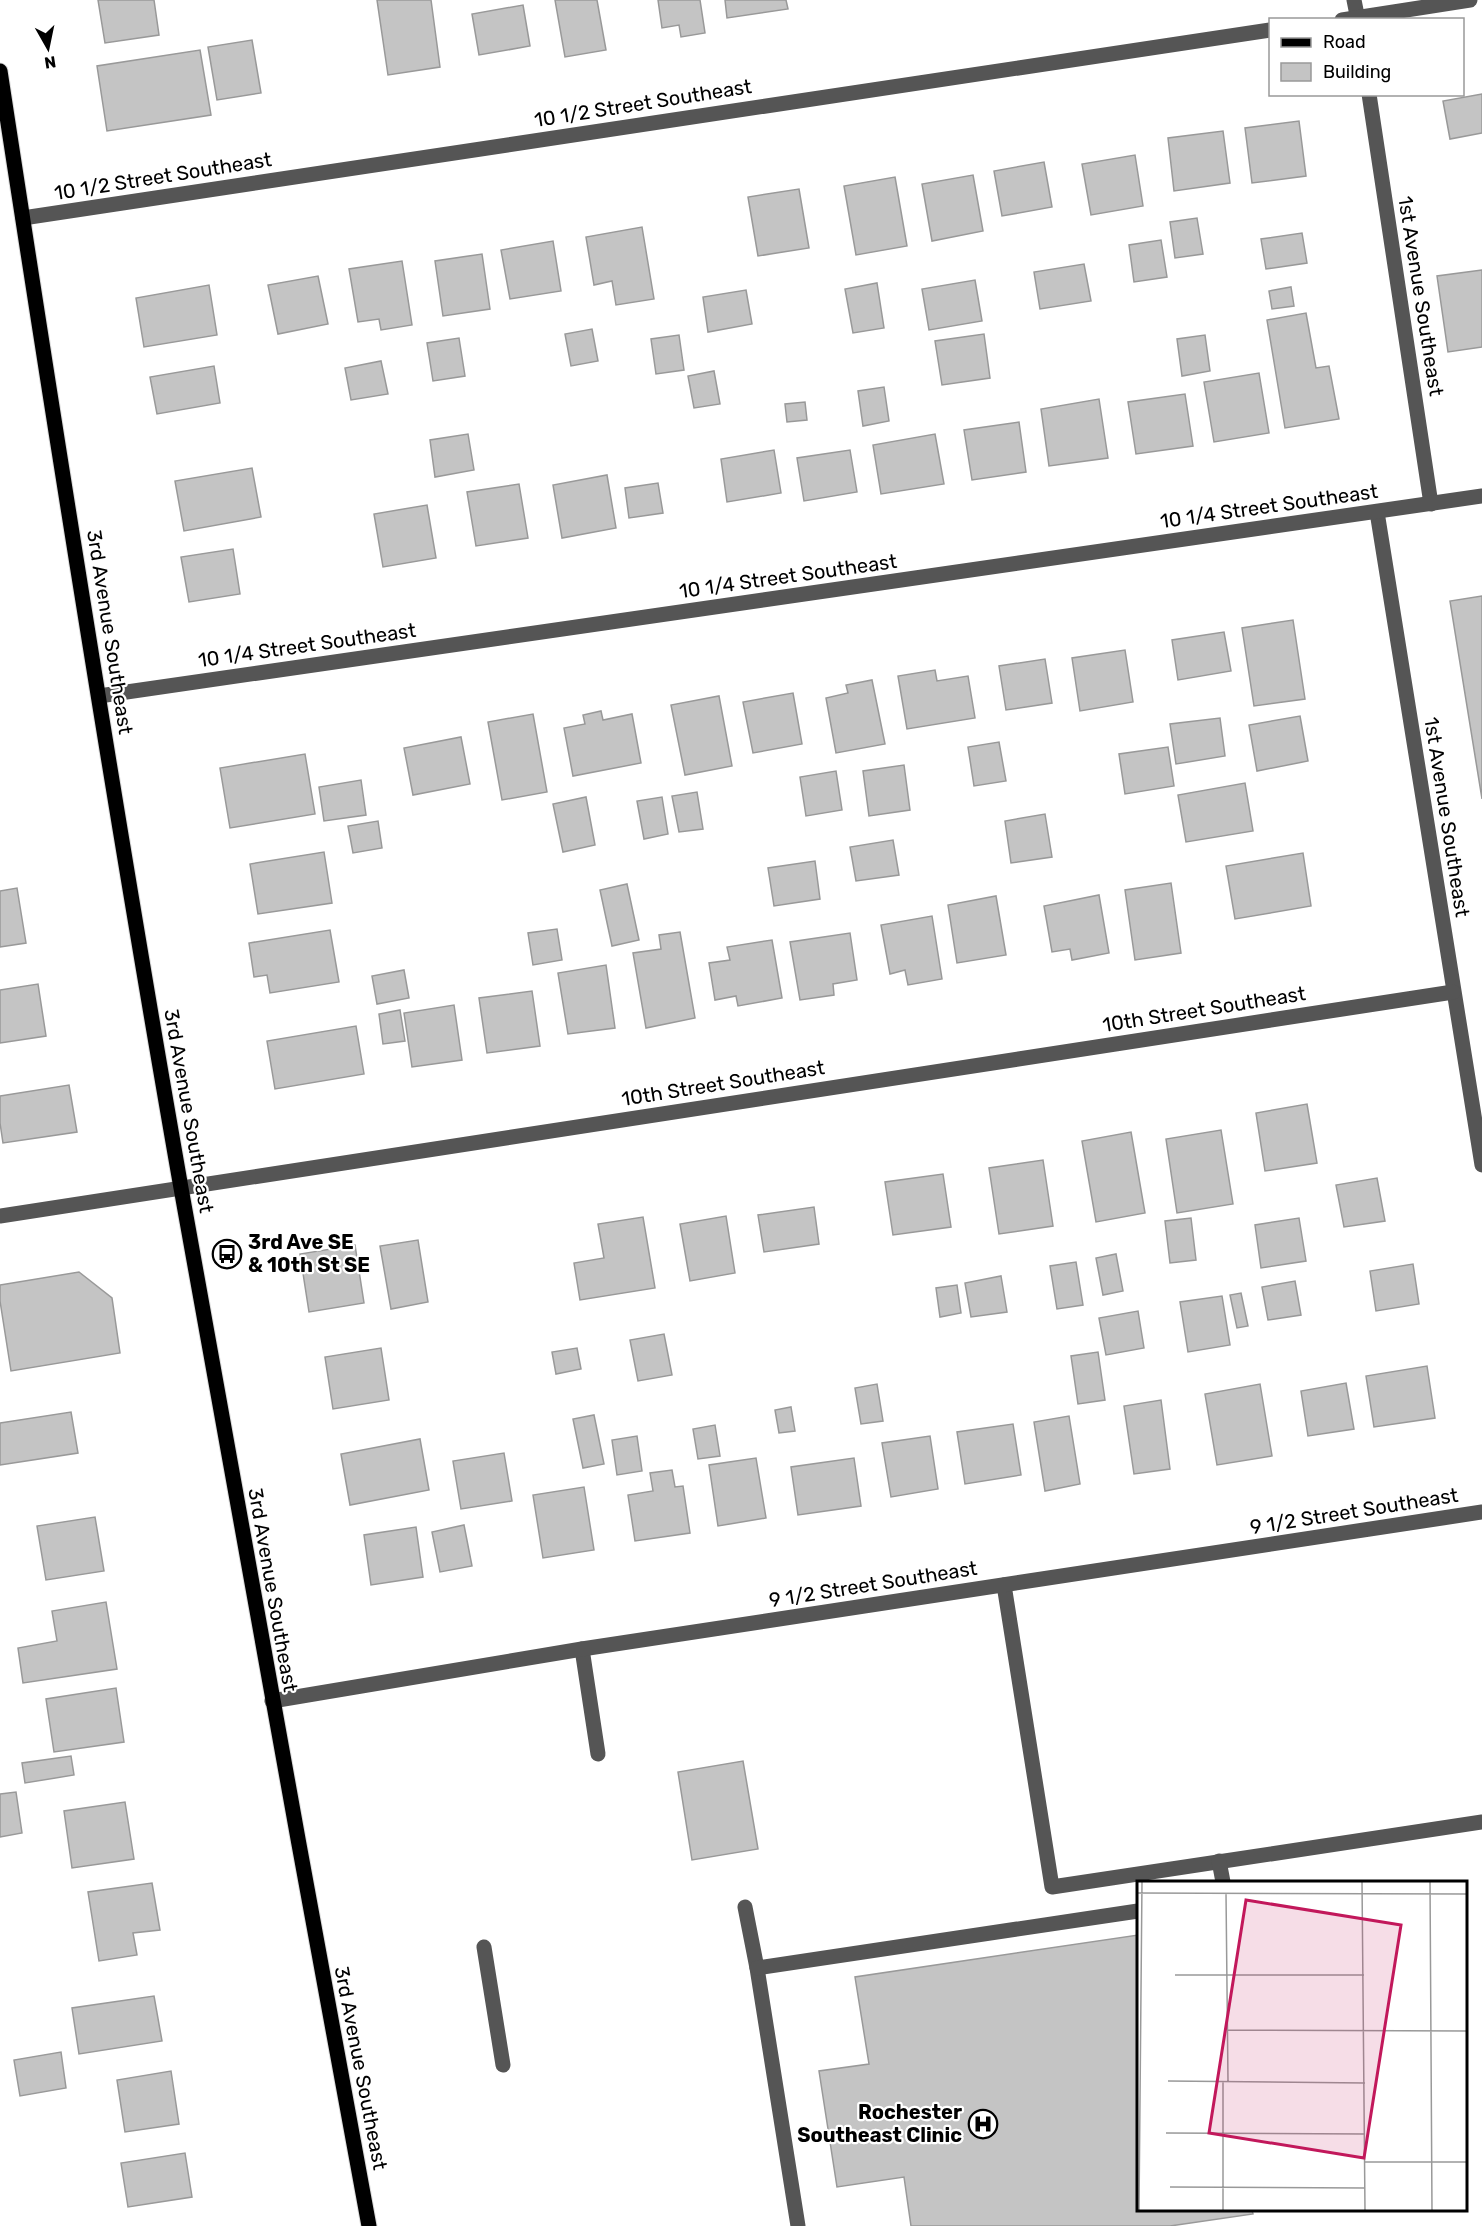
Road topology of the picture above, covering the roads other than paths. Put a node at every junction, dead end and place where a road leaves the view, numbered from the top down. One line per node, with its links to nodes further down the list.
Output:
1 (1354, 0): 3 (street)
2 (1470, 0): 4 (street)
3 (1352, 18)
4 (1358, 18)
5 (1269, 30): 8 (street, 10 1/2 Street Southeast)
6 (0, 71): 8 (main road, 3rd Avenue Southeast)
7 (1369, 96): 10 (street, 1st Avenue Southeast)
8 (22, 218): 12 (main road, 3rd Avenue Southeast)
9 (1482, 496): 10 (street, 10 1/4 Street Southeast)
10 (1431, 504): 11 (street, 10 1/4 Street Southeast)
11 (1377, 512): 12 (street, 10 1/4 Street Southeast); 13 (street, 1st Avenue Southeast)
12 (99, 696): 15 (main road, 3rd Avenue Southeast)
13 (1453, 992): 14 (street, 1st Avenue Southeast); 15 (street, 10th Street Southeast)
14 (1482, 1165)
15 (181, 1189): 16 (street, 10th Street Southeast); 20 (main road, 3rd Avenue Southeast)
16 (0, 1216)
17 (1482, 1512): 18 (street, 9 1/2 Street Southeast)
18 (1004, 1585): 19 (street, 9 1/2 Street Southeast); 23 (street)
19 (582, 1650): 20 (street, 9 1/2 Street Southeast); 21 (street)
20 (272, 1701): 30 (main road, 3rd Avenue Southeast)
21 (598, 1754)
22 (1482, 1822): 23 (street)
23 (1219, 1861): 24 (street)
24 (1223, 1881)
25 (745, 1907): 28 (street)
26 (1137, 1911): 28 (street)
27 (484, 1947): 29 (street)
28 (758, 1968): 31 (street)
29 (503, 2065)
30 (369, 2226)
31 (798, 2226)

